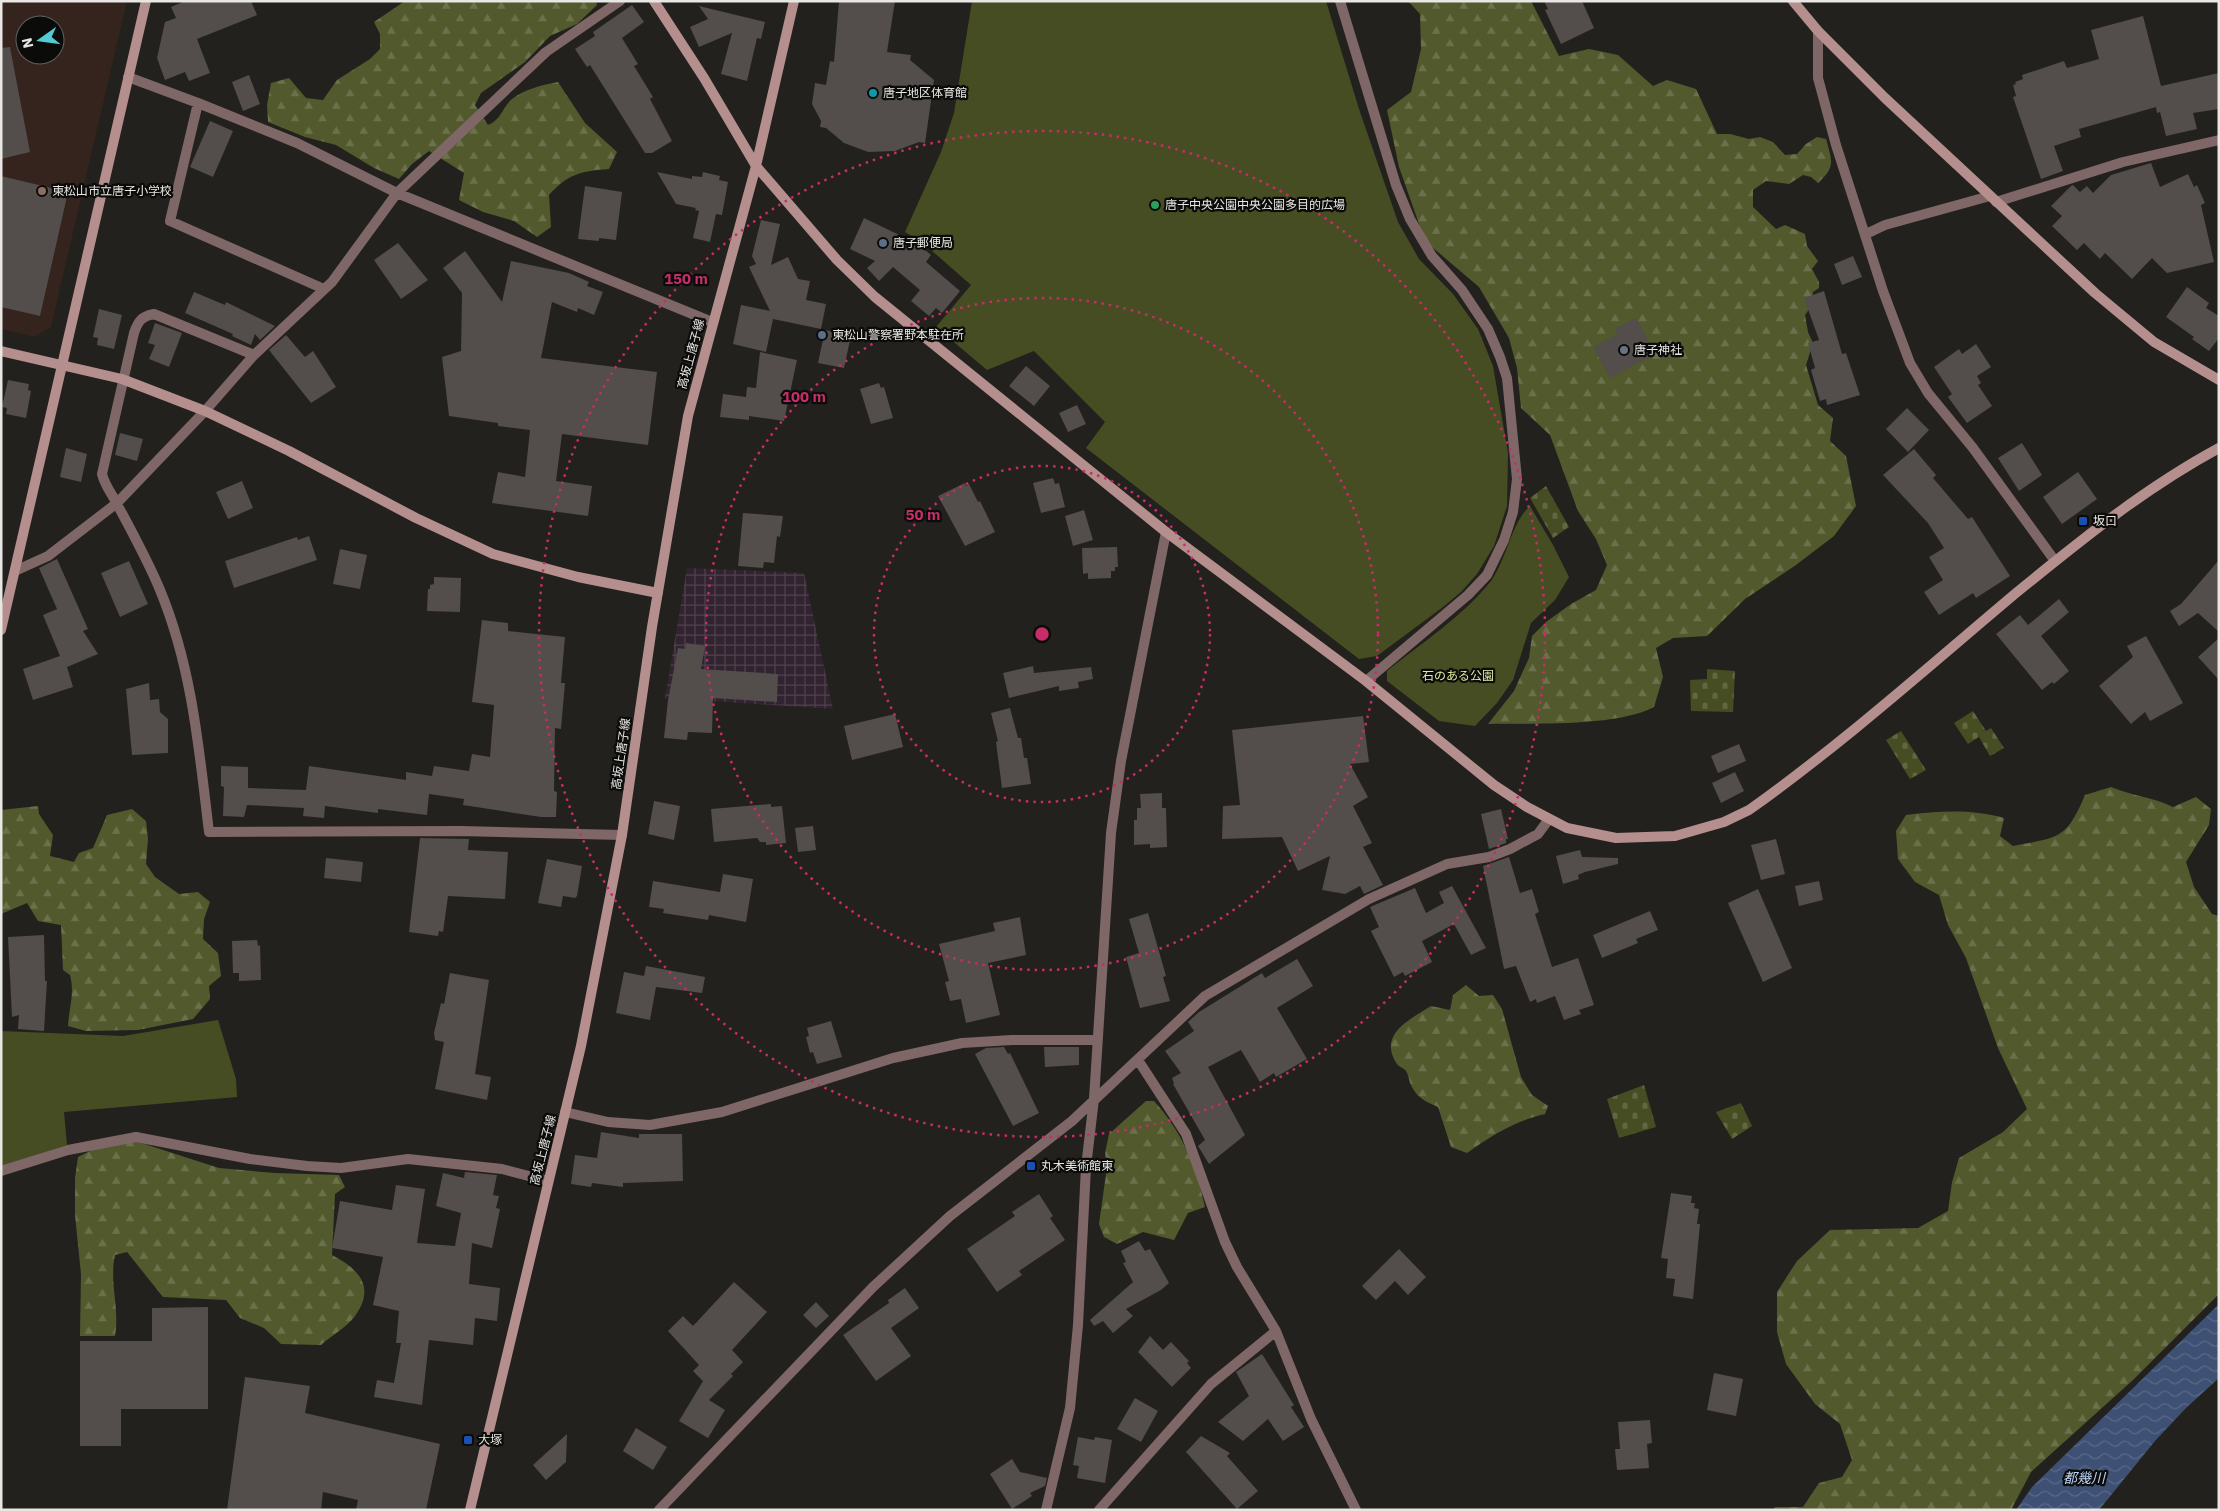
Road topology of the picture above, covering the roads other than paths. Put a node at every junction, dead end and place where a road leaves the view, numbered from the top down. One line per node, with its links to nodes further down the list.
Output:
1 (146, 1): 8 (street)
2 (620, 1): 12 (street)
3 (654, 1): 11 (street)
4 (794, 1): 11 (street, 高坂上唐子線)
5 (1340, 1): 30 (street)
6 (1793, 1): 7 (street)
7 (1818, 31): 13 (street); 14 (street)
8 (128, 77): 9 (street); 19 (street)
9 (198, 102): 12 (street); 15 (street)
10 (2219, 140): 13 (street)
11 (756, 166): 16 (street, 高坂上唐子線); 25 (street)
12 (397, 193): 15 (street); 16 (street)
13 (1993, 199): 14 (street); 21 (street)
14 (1866, 234): 26 (street)
15 (324, 289): 18 (street)
16 (712, 322): 28 (street, 高坂上唐子線)
17 (1, 351): 19 (street)
18 (254, 355): 20 (street); 22 (street)
19 (63, 365): 20 (street); 27 (street)
20 (122, 379): 22 (street); 24 (street)
21 (2219, 380)
22 (205, 410): 24 (street); 28 (street)
23 (2219, 448): 26 (street)
24 (116, 503): 27 (street); 32 (street)
25 (1166, 532): 30 (street); 33 (street)
26 (2055, 561): 31 (street)
27 (15, 571): 29 (street)
28 (658, 593): 32 (street, 高坂上唐子線)
29 (1, 630)
30 (1366, 681): 31 (street)
31 (1549, 819): 34 (street)
32 (622, 835): 36 (street, 高坂上唐子線)
33 (1096, 1040): 35 (street); 36 (street)
34 (1138, 1060): 35 (street); 39 (street)
35 (1094, 1099): 41 (street); 42 (street)
36 (565, 1112): 38 (street, 高坂上唐子線)
37 (1, 1171): 38 (street)
38 (548, 1181): 40 (street, 高坂上唐子線)
39 (1276, 1331): 43 (street); 44 (street)
40 (470, 1510)
41 (659, 1510)
42 (1046, 1510)
43 (1099, 1510)
44 (1356, 1510)

